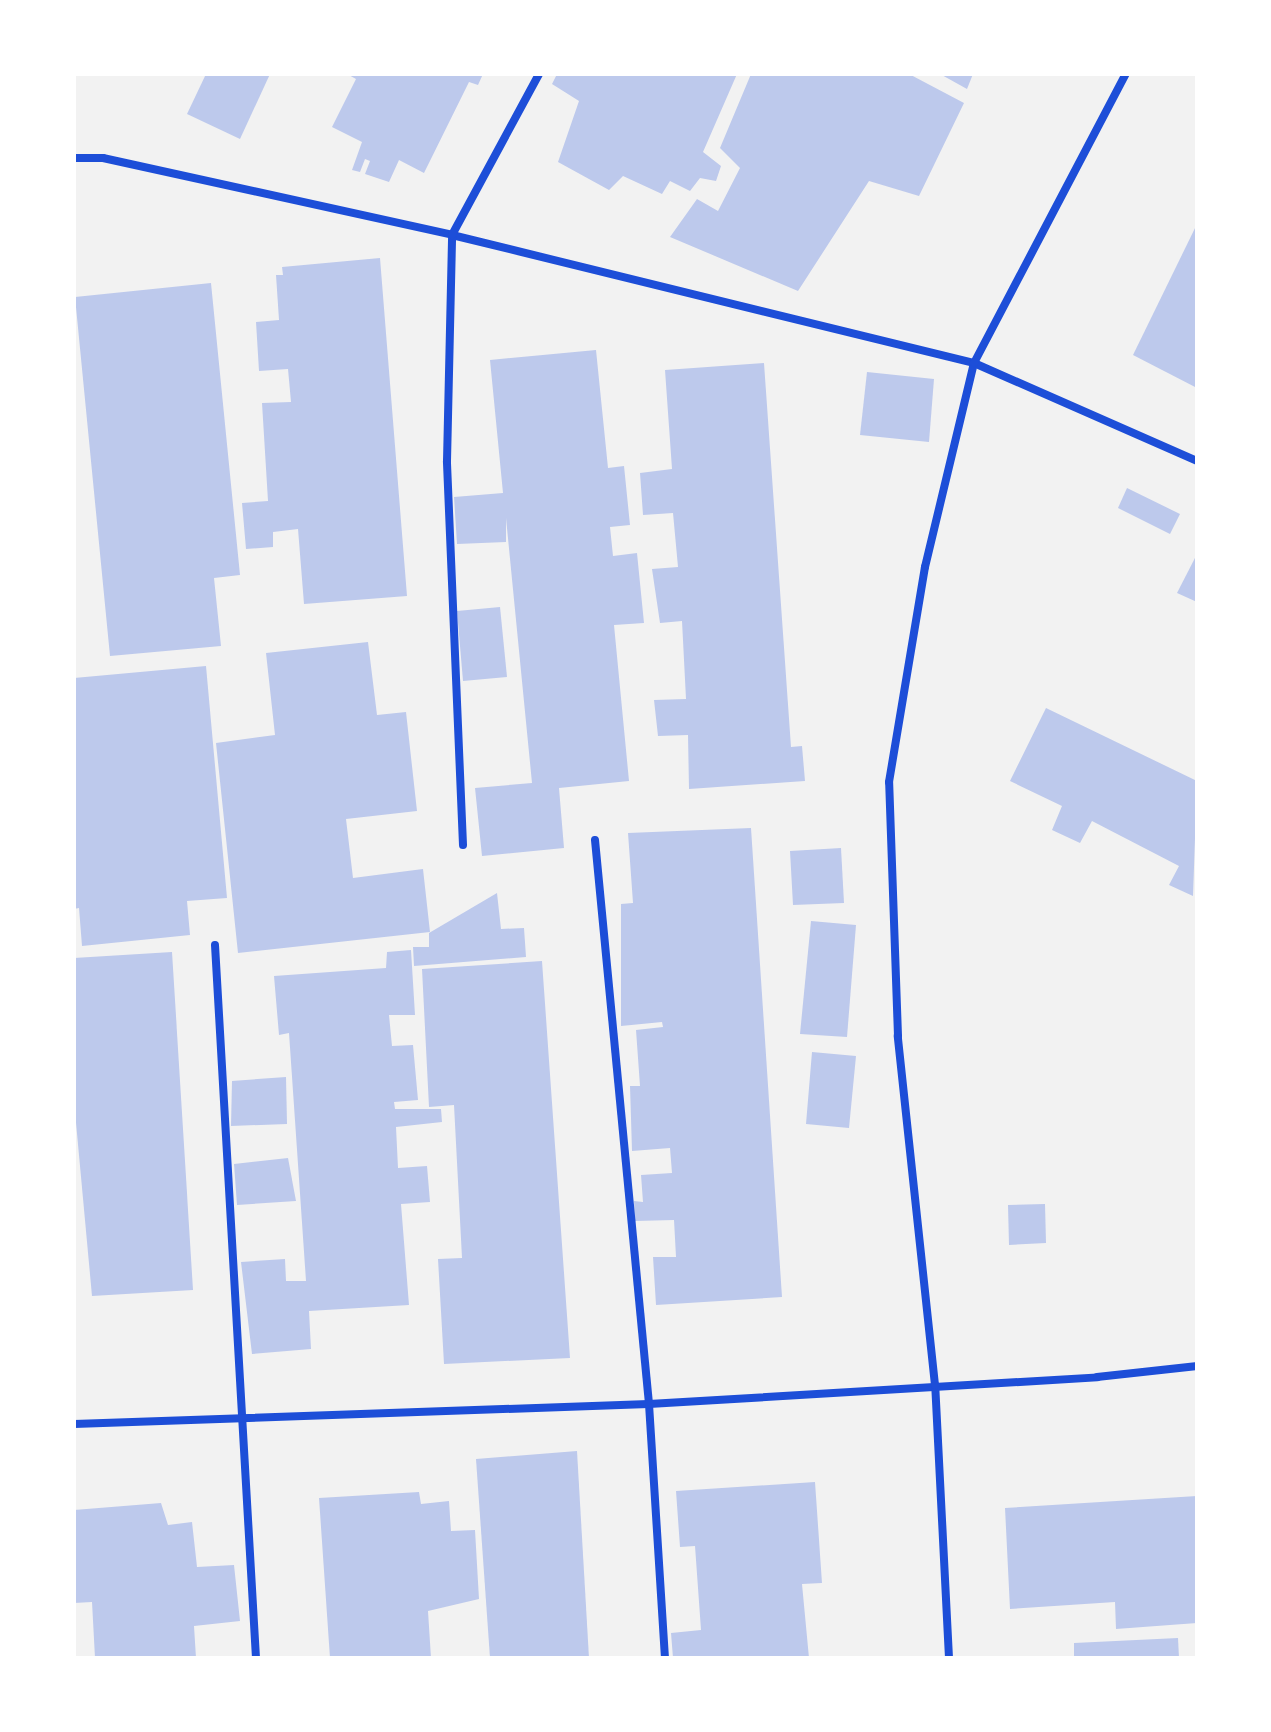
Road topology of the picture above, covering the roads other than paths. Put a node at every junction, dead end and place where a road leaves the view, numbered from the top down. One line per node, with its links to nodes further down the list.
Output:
1 (539, 74): 4 (street)
2 (1126, 74): 5 (street)
3 (74, 158): 4 (street)
4 (452, 235): 5 (street); 8 (street)
5 (974, 363): 6 (street); 11 (street)
6 (1197, 461)
7 (595, 840): 12 (street)
8 (463, 845)
9 (215, 945): 13 (street)
10 (1197, 1366): 11 (street)
11 (935, 1385): 12 (street); 17 (street)
12 (649, 1404): 13 (street); 16 (street)
13 (239, 1418): 14 (street); 15 (street)
14 (74, 1424)
15 (256, 1658)
16 (665, 1658)
17 (949, 1658)

